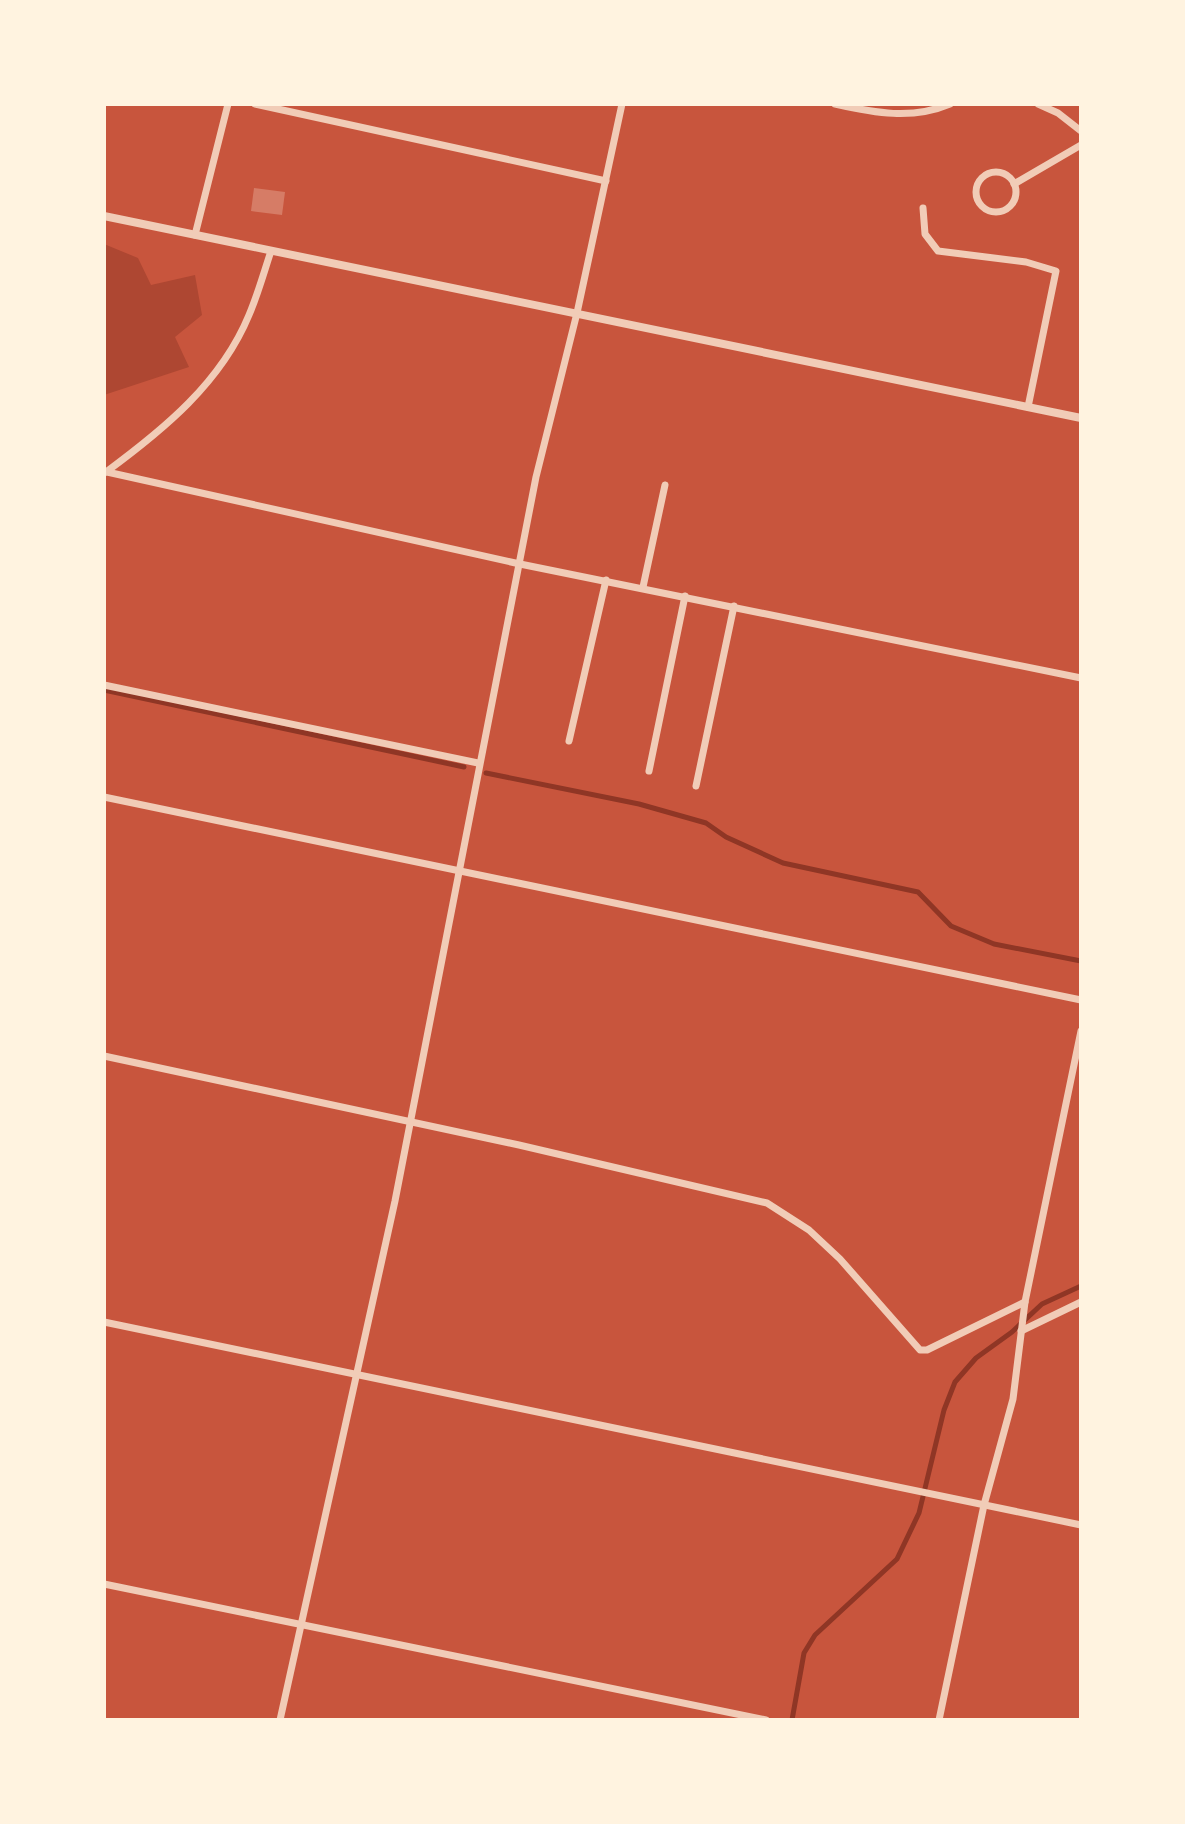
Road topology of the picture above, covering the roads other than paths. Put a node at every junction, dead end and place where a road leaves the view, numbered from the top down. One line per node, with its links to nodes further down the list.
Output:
1 (228, 104): 14 (street)
2 (255, 104): 10 (street)
3 (622, 104): 10 (street)
4 (835, 104): 7 (street)
5 (950, 104): 7 (street)
6 (1038, 104): 8 (street)
7 (884, 108)
8 (1081, 131)
9 (1081, 145): 11 (street)
10 (606, 181): 16 (street)
11 (1014, 184): 11 (street)
12 (923, 208): 17 (street)
13 (104, 216): 14 (street)
14 (195, 235): 15 (street)
15 (271, 251): 16 (street); 19 (street)
16 (577, 313): 17 (street); 21 (street)
17 (1028, 407): 18 (street)
18 (1081, 418)
19 (105, 473): 21 (street)
20 (665, 485): 23 (street)
21 (520, 564): 22 (street); 29 (street)
22 (606, 580): 23 (street); 28 (street)
23 (643, 587): 24 (street)
24 (685, 596): 25 (street); 30 (street)
25 (734, 606): 26 (street); 31 (street)
26 (1081, 678)
27 (104, 685): 29 (street)
28 (569, 741)
29 (478, 763): 33 (street)
30 (649, 771)
31 (696, 786)
32 (104, 797): 33 (street)
33 (457, 871): 34 (street); 37 (street)
34 (1081, 1000)
35 (1081, 1031): 38 (street)
36 (104, 1056): 37 (street)
37 (409, 1121): 38 (street); 42 (street)
38 (1025, 1302): 41 (street)
39 (1081, 1302): 41 (street)
40 (104, 1322): 42 (street)
41 (1021, 1331): 43 (street)
42 (356, 1377): 43 (street); 46 (street)
43 (984, 1505): 44 (street); 49 (street)
44 (1081, 1525)
45 (104, 1584): 46 (street)
46 (299, 1624): 47 (street); 48 (street)
47 (280, 1720)
48 (766, 1720)
49 (939, 1720)

